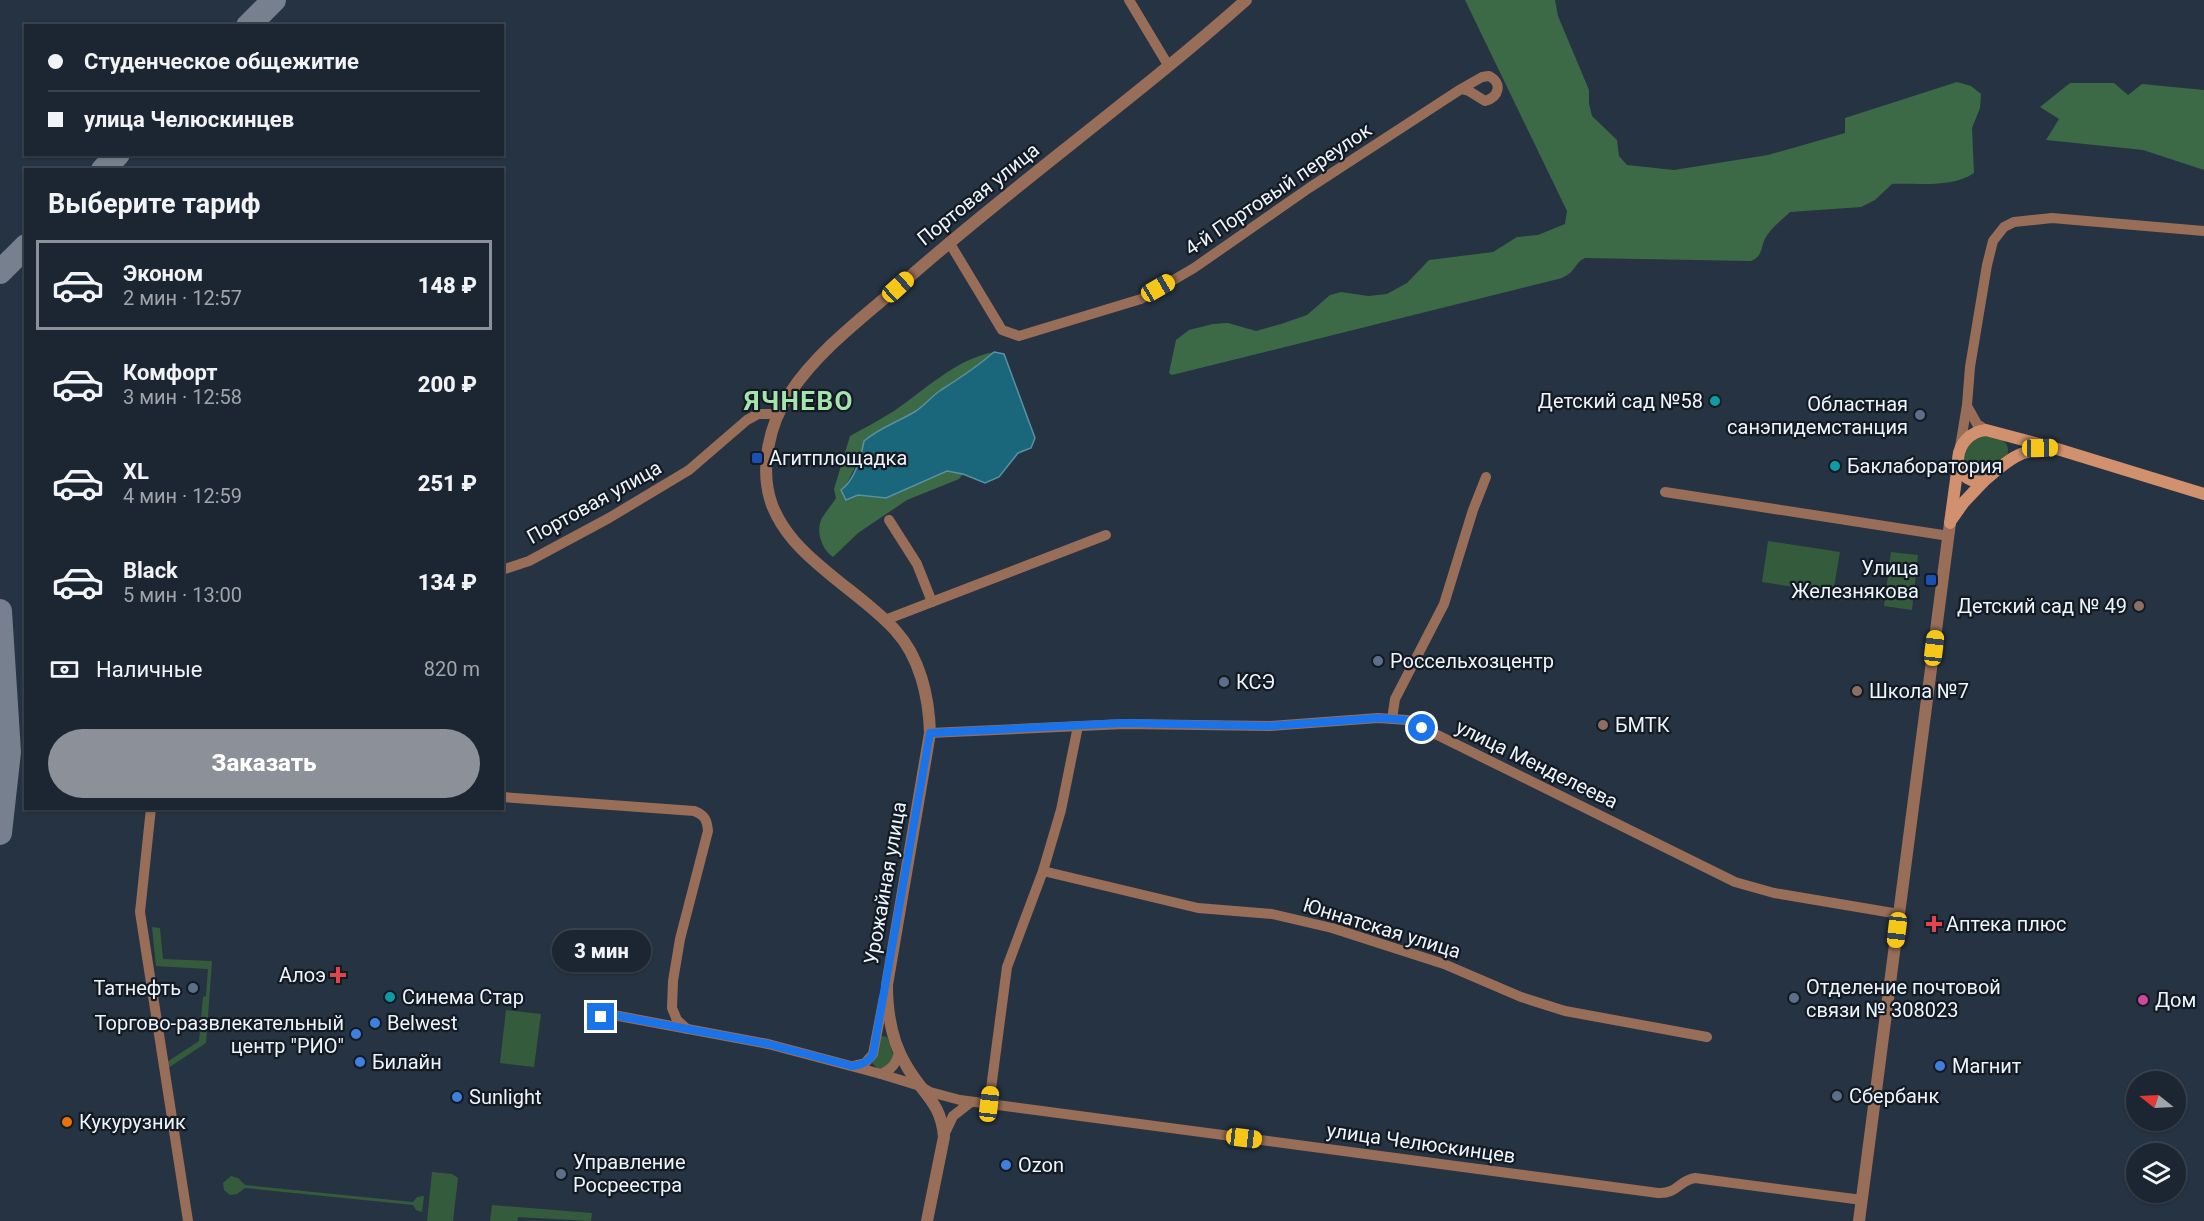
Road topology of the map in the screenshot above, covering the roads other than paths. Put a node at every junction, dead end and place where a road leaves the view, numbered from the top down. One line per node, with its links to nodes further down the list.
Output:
1 (1128, 0): 3 (street)
2 (1246, 0): 3 (street, Портовая улица)
3 (1168, 65): 6 (street, Портовая улица)
4 (1461, 89): 6 (street, 4-й Портовый переулок)
5 (2204, 231): 7 (street)
6 (949, 242): 8 (street, Портовая улица)
7 (1967, 405): 9 (street); 11 (street)
8 (778, 414): 22 (street, Портовая улица); 24 (street, Урожайная улица)
9 (1986, 430): 10 (main road); 11 (main road)
10 (2004, 434): 12 (main road); 13 (main road)
11 (1960, 447): 14 (main road)
12 (2054, 448): 13 (main road); 18 (main road)
13 (2010, 459): 16 (main road)
14 (1958, 462): 16 (main road); 20 (main road)
15 (1486, 477): 25 (street)
16 (1983, 483): 20 (main road)
17 (1665, 492): 20 (street)
18 (2204, 494)
19 (889, 520): 23 (street)
20 (1949, 529): 31 (street)
21 (1106, 535): 23 (street)
22 (504, 569)
23 (932, 602): 24 (street)
24 (885, 620): 27 (street, Урожайная улица)
25 (1392, 719): 26 (street, улица Менделеева); 31 (street, улица Менделеева)
26 (1078, 726): 27 (street, улица Менделеева); 30 (street)
27 (930, 733): 32 (street, Урожайная улица)
28 (504, 797): 34 (street)
29 (151, 810): 45 (street)
30 (1042, 871): 35 (street, Юннатская улица); 41 (street)
31 (1899, 914): 44 (street)
32 (887, 985): 36 (street, Урожайная улица); 37 (street)
33 (600, 1023): 34 (street)
34 (687, 1029): 37 (street)
35 (1707, 1037)
36 (899, 1053): 38 (street); 39 (street, Урожайная улица)
37 (852, 1066): 38 (street, улица Челюскинцев)
38 (881, 1074): 39 (street, улица Челюскинцев)
39 (920, 1086): 40 (street, улица Челюскинцев); 42 (street, Урожайная улица)
40 (966, 1101): 41 (street, улица Челюскинцев); 42 (street); 43 (street)
41 (989, 1104): 44 (street, улица Челюскинцев)
42 (940, 1114): 43 (street, Урожайная улица)
43 (944, 1137): 46 (street, Урожайная улица)
44 (1862, 1200): 47 (street)
45 (188, 1221)
46 (927, 1221)
47 (1860, 1221)

